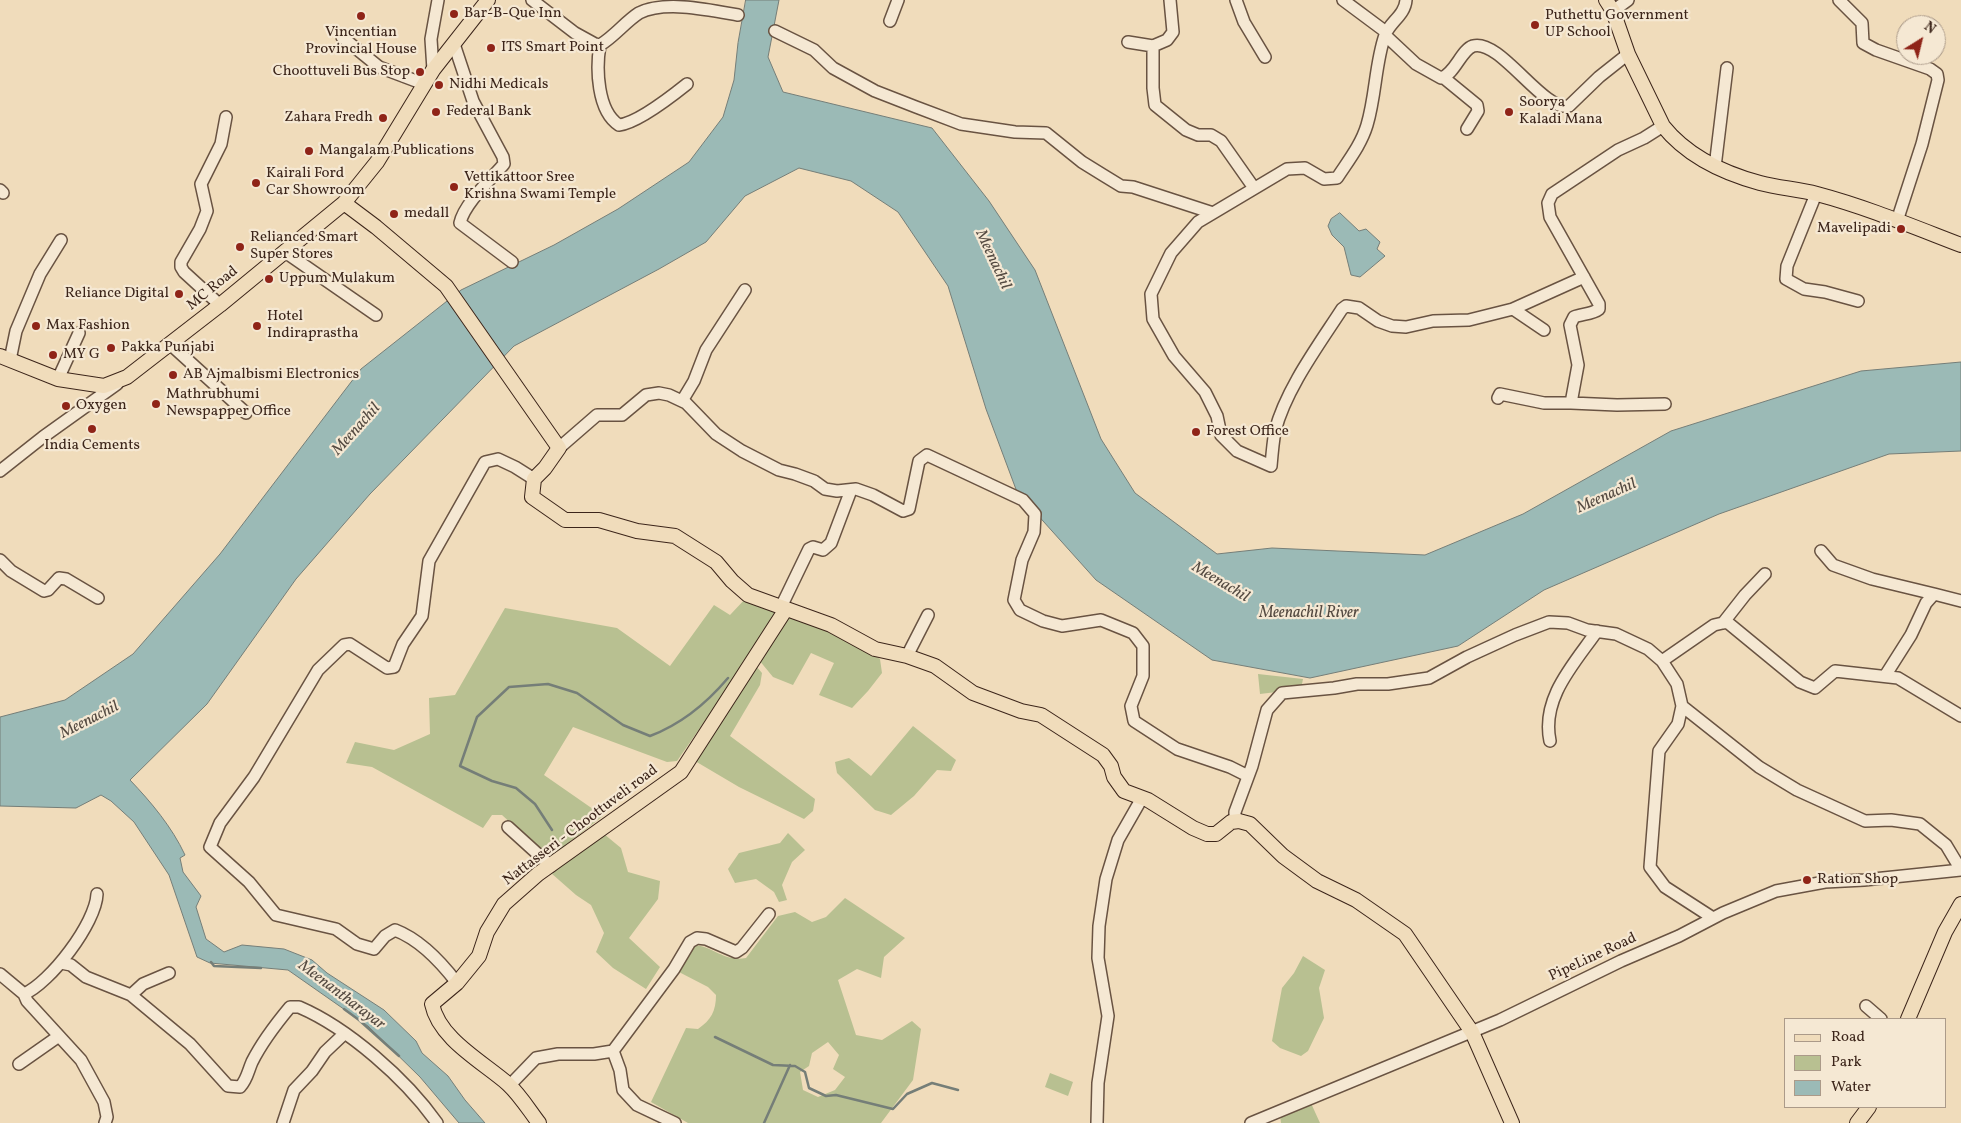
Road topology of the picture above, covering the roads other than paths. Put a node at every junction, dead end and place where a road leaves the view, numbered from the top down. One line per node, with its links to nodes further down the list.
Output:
1 (438, 0): 24 (street)
2 (488, 0): 18 (main road, MC Road)
3 (898, 0): 13 (street)
4 (1170, 0): 20 (street)
5 (1236, 0): 22 (street)
6 (1344, 0): 15 (street)
7 (1406, 0): 15 (street)
8 (1628, 0): 11 (street)
9 (1839, 0): 36 (street)
10 (535, 1): 19 (street)
11 (1609, 5): 21 (main road)
12 (738, 15): 19 (street)
13 (890, 20)
14 (774, 32): 35 (street)
15 (1386, 34): 25 (street); 32 (street)
16 (342, 37): 26 (street)
17 (1128, 42): 20 (street)
18 (454, 44): 24 (main road, MC Road); 40 (street)
19 (600, 45): 27 (street)
20 (1153, 46): 32 (street)
21 (1628, 54): 25 (street); 29 (main road)
22 (1265, 57)
23 (1727, 68): 31 (street)
24 (433, 70): 26 (main road, MC Road)
25 (1444, 78): 30 (street)
26 (424, 84): 34 (main road, MC Road)
27 (687, 84)
28 (226, 117): 44 (street)
29 (1663, 126): 31 (main road); 41 (street)
30 (1467, 129)
31 (1715, 167): 33 (main road)
32 (1254, 188): 35 (street)
33 (1816, 194): 36 (main road); 43 (street)
34 (344, 203): 39 (main road, MC Road); 58 (main road)
35 (1213, 213): 45 (street)
36 (1897, 221): 38 (main road)
37 (61, 240): 50 (street)
38 (1961, 245)
39 (284, 252): 44 (main road, MC Road); 46 (street)
40 (512, 262)
41 (1584, 277): 45 (street); 55 (street)
42 (745, 290): 54 (street)
43 (1858, 301)
44 (220, 305): 49 (main road, MC Road)
45 (1513, 309): 47 (street)
46 (376, 315)
47 (1544, 330)
48 (79, 333): 52 (street)
49 (170, 344): 51 (main road, MC Road); 57 (street)
50 (5, 358): 52 (main road, MC Road)
51 (127, 377): 52 (main road, MC Road); 59 (street)
52 (58, 379)
53 (1498, 398): 55 (street)
54 (682, 401): 58 (street); 61 (street)
55 (1572, 403): 56 (street)
56 (1665, 404)
57 (246, 413)
58 (559, 448): 60 (main road)
59 (0, 471)
60 (534, 479): 68 (main road); 91 (street)
61 (851, 490): 68 (street); 78 (street)
62 (1821, 550): 65 (street)
63 (0, 560): 66 (street)
64 (1766, 574): 70 (street)
65 (1934, 594): 67 (street); 74 (street)
66 (98, 598)
67 (1961, 601)
68 (784, 608): 72 (main road); 82 (main road, Nattasseri - Choottuveli road)
69 (928, 615): 72 (street)
70 (1723, 623): 73 (street); 74 (street)
71 (1597, 631): 73 (street); 77 (street); 78 (street)
72 (907, 656): 79 (main road)
73 (1662, 661): 75 (street)
74 (1885, 676): 76 (street)
75 (1682, 706): 83 (street); 87 (street)
76 (1961, 716)
77 (1550, 740)
78 (1248, 776): 80 (street)
79 (1142, 798): 80 (main road); 109 (street)
80 (1235, 821): 97 (main road)
81 (508, 827): 82 (street)
82 (550, 866): 91 (main road, Nattasseri - Choottuveli road)
83 (1961, 870): 87 (street, PipeLine Road)
84 (97, 894): 88 (street)
85 (1961, 904): 96 (main road)
86 (769, 914): 100 (street)
87 (1713, 918): 97 (street, PipeLine Road)
88 (61, 963): 92 (street); 93 (street)
89 (169, 973): 93 (street)
90 (0, 974): 92 (street)
91 (457, 983): 102 (main road, Nattasseri - Choottuveli road)
92 (24, 994): 99 (street)
93 (131, 995): 98 (street)
94 (1866, 1006): 95 (street)
95 (1880, 1018)
96 (1908, 1018)
97 (1472, 1032): 110 (street, PipeLine Road); 111 (main road)
98 (344, 1034): 105 (street); 106 (street)
99 (59, 1036): 101 (street); 104 (street)
100 (613, 1051): 102 (street); 108 (street)
101 (19, 1064)
102 (510, 1085): 107 (main road, Nattasseri - Choottuveli road)
103 (1868, 1108): 112 (main road)
104 (105, 1123)
105 (283, 1123)
106 (436, 1123)
107 (539, 1123)
108 (675, 1123)
109 (1097, 1123)
110 (1251, 1123)
111 (1512, 1123)
112 (1857, 1123)

